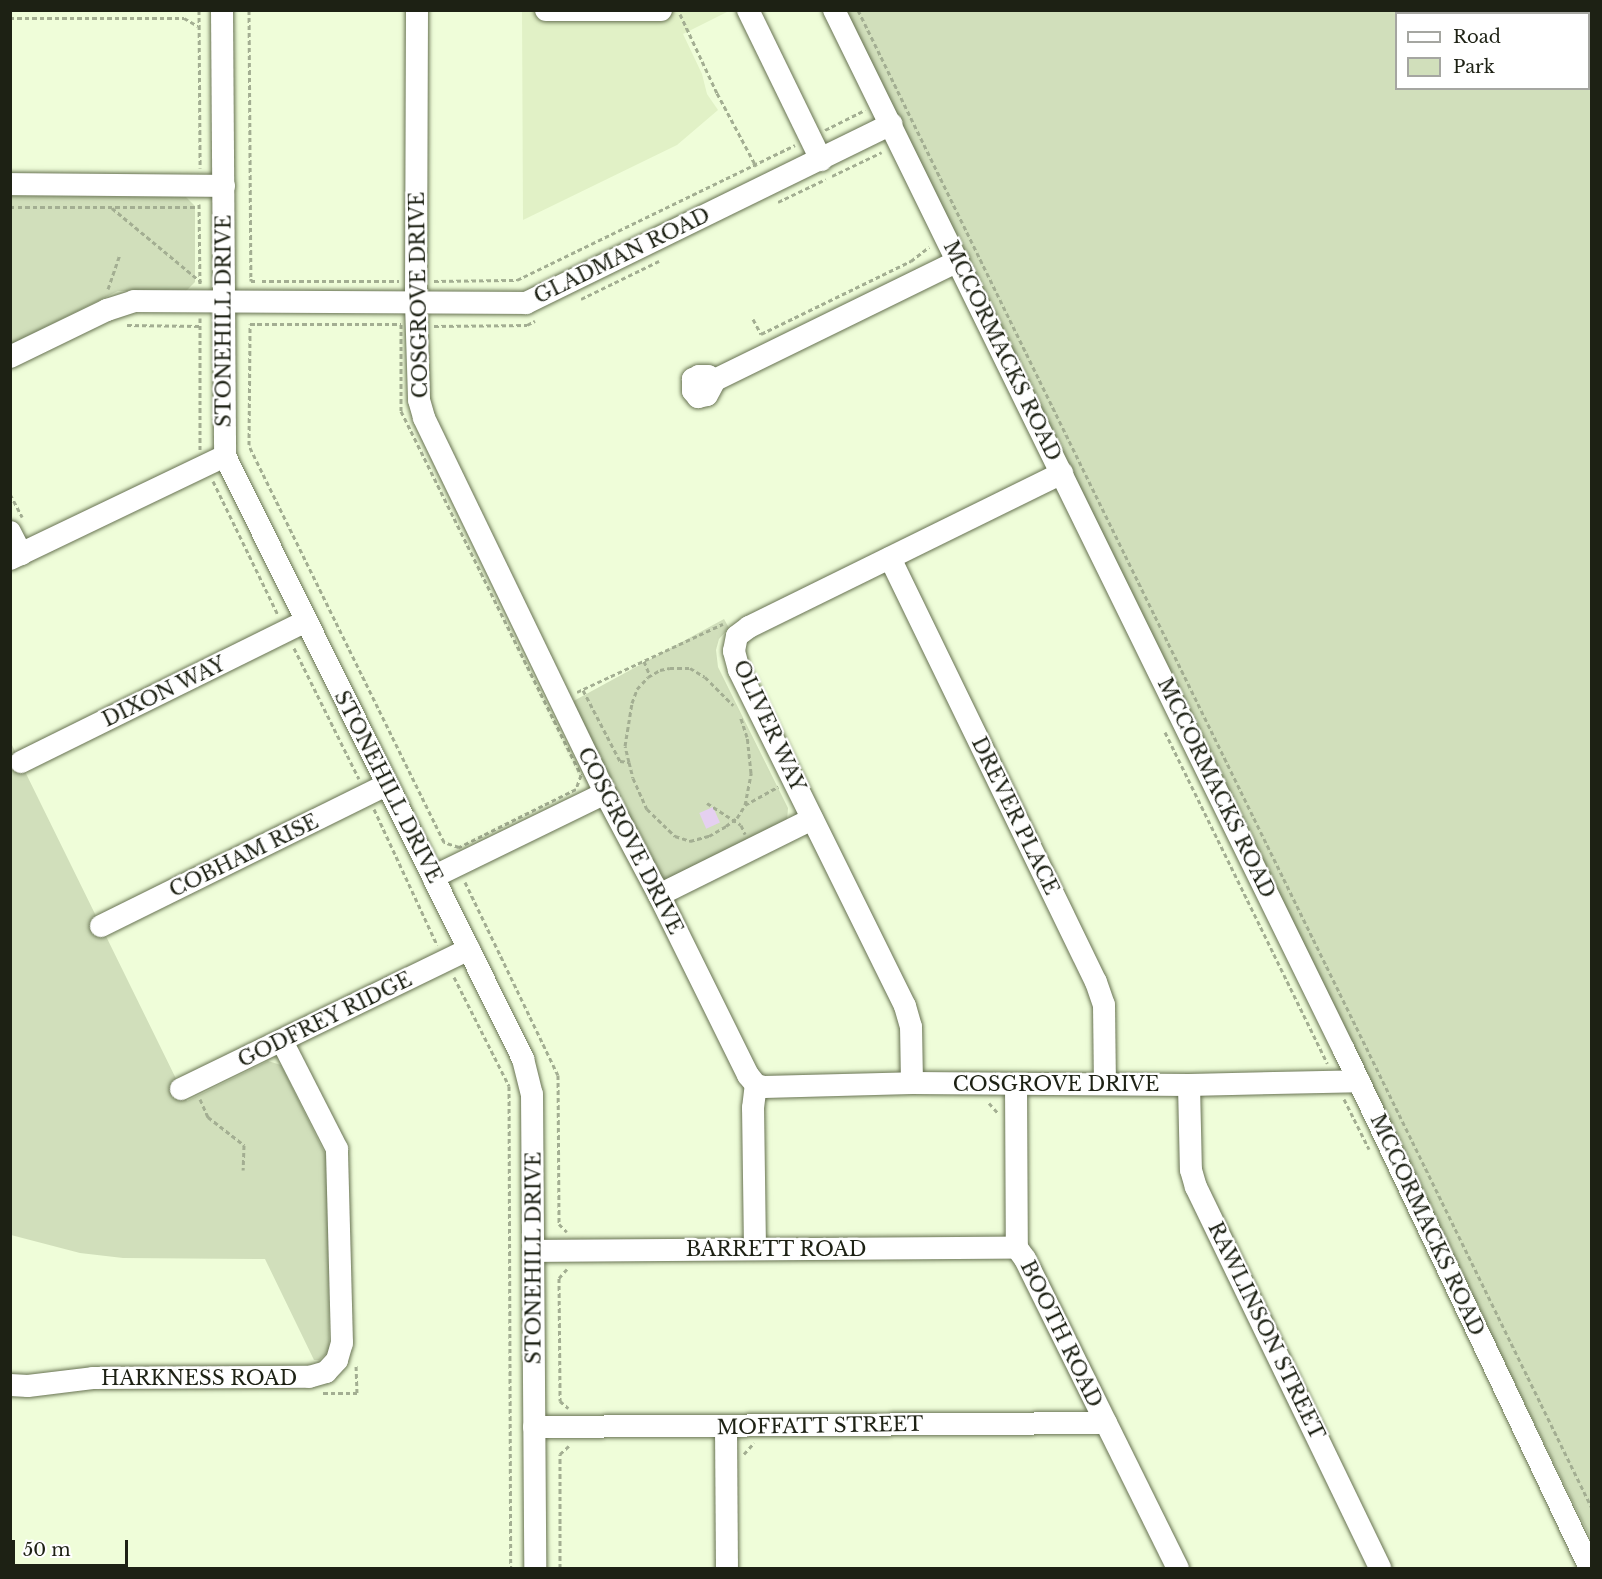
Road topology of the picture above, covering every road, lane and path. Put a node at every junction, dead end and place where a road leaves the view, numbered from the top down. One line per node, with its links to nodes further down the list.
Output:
1 (199, 10): 12 (path)
2 (222, 10): 21 (street, STONEHILL DRIVE)
3 (249, 10): 29 (path)
4 (417, 10): 31 (street, COSGROVE DRIVE)
5 (546, 10): 6 (street)
6 (661, 10)
7 (678, 10): 19 (path)
8 (748, 10): 16 (street)
9 (834, 10): 14 (street, MCCORMACKS ROAD)
10 (858, 10): 14 (path)
11 (10, 18): 12 (path)
12 (198, 26): 23 (path)
13 (858, 101): 14 (path)
14 (881, 103): 15 (street, MCCORMACKS ROAD); 15 (path); 16 (path); 97 (path)
15 (882, 129): 17 (street, GLADMAN ROAD); 18 (path); 28 (street, MCCORMACKS ROAD)
16 (810, 137): 17 (street); 19 (path)
17 (821, 160): 22 (street, GLADMAN ROAD)
18 (888, 162)
19 (756, 165): 22 (path); 31 (path)
20 (10, 184): 23 (street)
21 (224, 186): 23 (street); 32 (street, STONEHILL DRIVE)
22 (767, 186): 31 (street, GLADMAN ROAD)
23 (199, 196): 25 (path); 30 (path)
24 (10, 207): 25 (path)
25 (111, 208): 30 (path)
26 (924, 237): 27 (path)
27 (929, 247): 28 (path); 33 (path)
28 (949, 265): 38 (street); 41 (street, MCCORMACKS ROAD)
29 (401, 270)
30 (200, 291): 32 (street, GLADMAN ROAD); 35 (path); 37 (street, GLADMAN ROAD)
31 (430, 291): 32 (street, GLADMAN ROAD); 36 (path); 60 (street, COSGROVE DRIVE)
32 (224, 300): 40 (street, STONEHILL DRIVE)
33 (753, 320)
34 (119, 324): 35 (path)
35 (200, 326): 39 (path)
36 (435, 331)
37 (10, 357)
38 (715, 380)
39 (200, 449)
40 (225, 456): 44 (street); 47 (street, STONEHILL DRIVE)
41 (1062, 473): 45 (street, OLIVER WAY); 76 (street, MCCORMACKS ROAD)
42 (213, 482): 46 (path)
43 (10, 532): 44 (street)
44 (16, 556)
45 (890, 558): 58 (street, OLIVER WAY); 78 (street, DREVER PLACE)
46 (278, 615)
47 (306, 621): 55 (street, DIXON WAY); 59 (street, STONEHILL DRIVE)
48 (726, 622): 50 (path)
49 (294, 647): 57 (path)
50 (644, 661): 51 (path); 53 (path)
51 (650, 676): 56 (path); 62 (path)
52 (575, 688): 53 (path)
53 (583, 690): 56 (path)
54 (1165, 731): 74 (path)
55 (21, 762)
56 (629, 762): 65 (path)
57 (359, 779)
58 (793, 780): 62 (path); 64 (street, OLIVER WAY)
59 (386, 785): 68 (street, STONEHILL DRIVE); 70 (street, COBHAM RISE)
60 (605, 793): 68 (street); 69 (street, COSGROVE DRIVE)
61 (707, 803): 65 (path)
62 (745, 805): 65 (path)
63 (375, 811): 72 (path)
64 (812, 819): 67 (street); 77 (street, OLIVER WAY)
65 (734, 821): 67 (path)
66 (459, 847): 66 (path)
67 (752, 849): 69 (street)
68 (434, 877): 71 (street, STONEHILL DRIVE)
69 (659, 895): 80 (street, COSGROVE DRIVE)
70 (101, 926)
71 (469, 949): 72 (street, GODFREY RIDGE); 90 (street, STONEHILL DRIVE)
72 (445, 961): 73 (street, GODFREY RIDGE); 98 (path)
73 (282, 1041): 82 (street, GODFREY RIDGE); 92 (street, HARKNESS ROAD)
74 (1325, 1059): 75 (path); 83 (path)
75 (1321, 1064)
76 (1359, 1081): 83 (street, COSGROVE DRIVE); 103 (street, MCCORMACKS ROAD)
77 (912, 1083): 79 (street, COSGROVE DRIVE); 80 (street, COSGROVE DRIVE)
78 (1105, 1083): 79 (street, COSGROVE DRIVE); 81 (street, COSGROVE DRIVE)
79 (1016, 1084): 88 (street, BOOTH ROAD)
80 (756, 1085): 89 (street)
81 (1189, 1085): 83 (street, COSGROVE DRIVE); 102 (street, RAWLINSON STREET)
82 (187, 1086): 87 (path)
83 (1338, 1095): 86 (path)
84 (988, 1102): 85 (path)
85 (998, 1117)
86 (1369, 1151)
87 (243, 1170)
88 (1017, 1248): 89 (street, BARRETT ROAD); 94 (street, BOOTH ROAD)
89 (755, 1249): 90 (street, BARRETT ROAD)
90 (535, 1251): 95 (street, STONEHILL DRIVE)
91 (357, 1359): 93 (path)
92 (10, 1385)
93 (321, 1393)
94 (1106, 1423): 96 (street, MOFFATT STREET); 101 (street, BOOTH ROAD)
95 (534, 1427): 96 (street, MOFFATT STREET); 99 (street, STONEHILL DRIVE)
96 (726, 1427): 100 (street)
97 (1592, 1508)
98 (512, 1569)
99 (535, 1569)
100 (727, 1569)
101 (1178, 1569)
102 (1380, 1569)
103 (1590, 1569)

